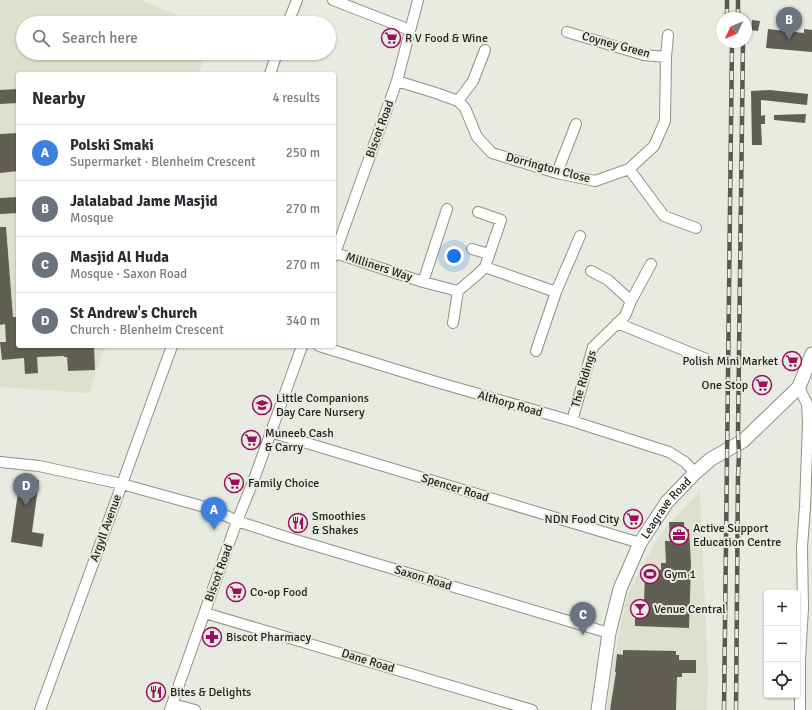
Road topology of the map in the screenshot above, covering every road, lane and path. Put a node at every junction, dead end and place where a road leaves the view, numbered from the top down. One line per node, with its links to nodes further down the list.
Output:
1 (297, 0): 4 (street)
2 (333, 0): 5 (street)
3 (418, 0): 5 (street, Biscot Road)
4 (291, 16)
5 (410, 30): 12 (street, Biscot Road)
6 (567, 32): 9 (street, Coyney Green)
7 (668, 35): 9 (street, Dorrington Close)
8 (485, 50): 13 (street)
9 (666, 57): 15 (street, Dorrington Close)
10 (275, 60): 11 (street)
11 (271, 72)
12 (397, 81): 13 (street); 22 (street, Biscot Road)
13 (458, 101): 16 (street, Dorrington Close)
14 (576, 124): 16 (street)
15 (629, 169): 16 (street, Dorrington Close); 19 (street)
16 (557, 173)
17 (447, 208): 28 (street, Milliners Way)
18 (478, 212): 24 (street)
19 (696, 228)
20 (580, 236): 30 (street)
21 (472, 249): 24 (street)
22 (336, 251)
23 (336, 254): 28 (street, Milliners Way)
24 (489, 254): 26 (street)
25 (651, 264): 31 (street, The Ridings)
26 (484, 267): 29 (street); 30 (street)
27 (591, 271): 31 (street)
28 (423, 282): 29 (street, Milliners Way)
29 (458, 290): 32 (street)
30 (556, 292): 37 (street)
31 (631, 301): 33 (street, The Ridings)
32 (453, 323)
33 (617, 323): 39 (street); 41 (street, The Ridings)
34 (171, 348): 45 (street, Argyll Avenue)
35 (301, 348): 42 (street, Biscot Road)
36 (326, 348): 41 (street, Althorp Road)
37 (536, 351)
38 (812, 354): 40 (main road, Leagrave Road)
39 (706, 359)
40 (799, 387): 44 (main road, Leagrave Road); 46 (street)
41 (572, 421): 44 (street, Althorp Road)
42 (270, 432): 47 (street, Biscot Road); 48 (street, Spencer Road)
43 (0, 462): 45 (street, Saxon Road)
44 (695, 473): 48 (main road, Leagrave Road)
45 (122, 484): 47 (street, Saxon Road); 53 (street, Argyll Avenue)
46 (809, 507): 49 (street)
47 (237, 521): 50 (street, Biscot Road); 51 (street, Saxon Road)
48 (640, 543): 51 (main road, Leagrave Road)
49 (808, 608): 57 (street)
50 (205, 613): 52 (street, Biscot Road); 55 (street, Dane Road)
51 (609, 633): 56 (main road, Leagrave Road)
52 (171, 707): 54 (street)
53 (40, 710)
54 (195, 710)
55 (532, 710)
56 (598, 710)
57 (800, 710)

